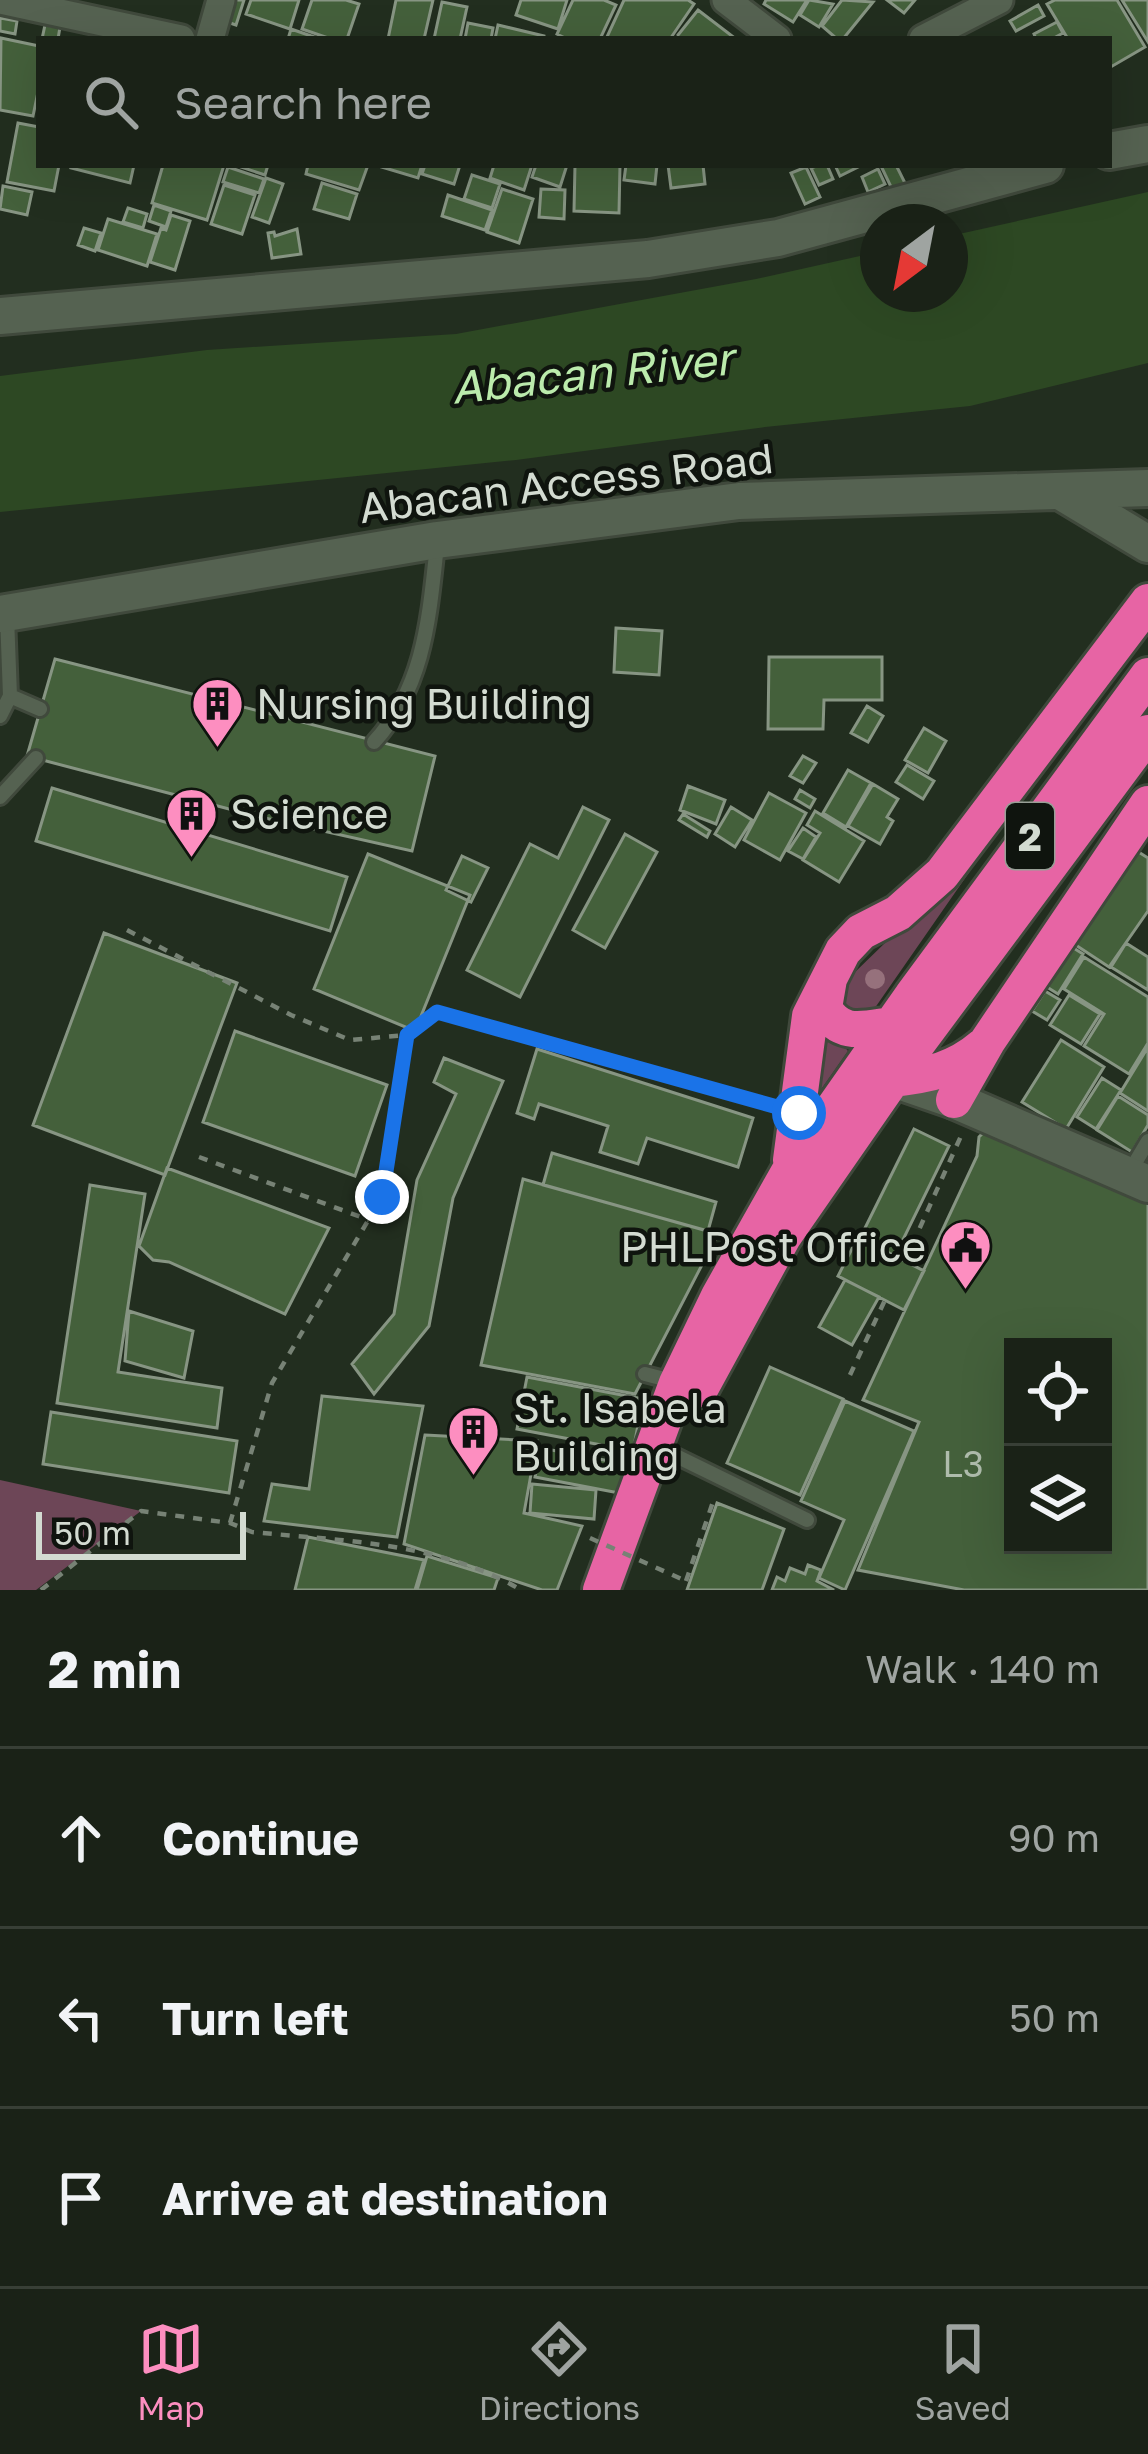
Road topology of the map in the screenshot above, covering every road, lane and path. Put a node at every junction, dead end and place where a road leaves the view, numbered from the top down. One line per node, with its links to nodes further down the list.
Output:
1 (0, 0): 5 (street)
2 (221, 0): 6 (street)
3 (726, 0): 7 (street)
4 (999, 0): 8 (street)
5 (167, 36)
6 (211, 36)
7 (773, 36)
8 (929, 36)
9 (1148, 144): 10 (street)
10 (1112, 150)
11 (1034, 168): 12 (street)
12 (0, 316)
13 (1148, 488): 14 (street, Abacan Access Road)
14 (1060, 491): 15 (street, Abacan Access Road); 16 (street)
15 (437, 540): 18 (street, Abacan Access Road); 24 (lane)
16 (1148, 544)
17 (1148, 602): 29 (highway)
18 (3, 614): 20 (lane)
19 (1148, 676): 30 (highway, 2)
20 (10, 696): 21 (lane); 22 (lane)
21 (40, 710)
22 (0, 716)
23 (1148, 733): 30 (highway, 2)
24 (374, 742)
25 (36, 758): 26 (lane)
26 (0, 796)
27 (1148, 804): 32 (highway)
28 (127, 930): 31 (path)
29 (832, 970): 30 (highway); 35 (highway)
30 (914, 1011): 33 (highway, 2); 38 (highway, 2)
31 (407, 1035): 35 (path); 40 (path)
32 (987, 1042): 33 (highway); 34 (highway)
33 (893, 1079): 34 (street); 46 (highway, 2)
34 (963, 1104): 39 (street); 43 (path)
35 (799, 1113): 38 (highway)
36 (1148, 1142): 39 (lane)
37 (199, 1157): 40 (path)
38 (790, 1170): 53 (highway, 2)
39 (1138, 1180)
40 (369, 1220): 49 (path)
41 (834, 1250): 42 (path)
42 (848, 1257)
43 (904, 1261)
44 (885, 1300): 45 (path)
45 (850, 1375)
46 (674, 1455): 47 (lane); 54 (highway, 2)
47 (722, 1479): 48 (lane); 50 (path, bridge)
48 (807, 1520)
49 (230, 1523): 51 (path); 52 (path)
50 (590, 1538)
51 (41, 1590)
52 (521, 1590)
53 (601, 1590)
54 (627, 1590)

